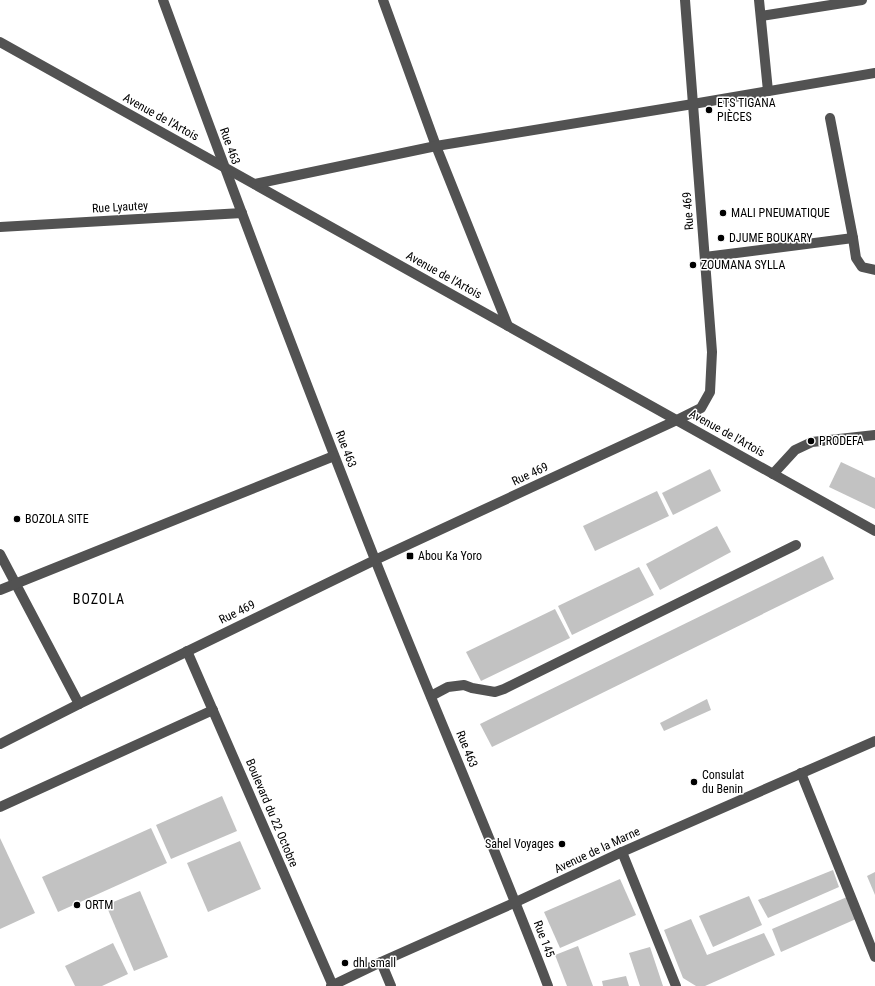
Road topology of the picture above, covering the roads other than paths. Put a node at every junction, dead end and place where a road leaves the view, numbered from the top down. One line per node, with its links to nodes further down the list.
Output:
1 (163, 0): 13 (street, Rue 463)
2 (383, 0): 12 (street)
3 (685, 0): 10 (street, Rue 469)
4 (759, 0): 6 (street)
5 (862, 0): 6 (street)
6 (761, 16): 9 (street)
7 (0, 42): 13 (street, Avenue de l'Artois)
8 (875, 73): 9 (street)
9 (768, 91): 10 (street)
10 (693, 104): 12 (street); 18 (street, Rue 469)
11 (830, 118): 17 (street)
12 (436, 146): 14 (street); 20 (street)
13 (224, 167): 14 (street, Avenue de l'Artois); 15 (street, Rue 463)
14 (255, 184): 20 (street, Avenue de l'Artois)
15 (242, 213): 16 (street, Rue Lyautey); 23 (street, Rue 463)
16 (0, 227)
17 (853, 238): 18 (street); 19 (street)
18 (705, 257): 21 (street, Rue 469)
19 (875, 270)
20 (508, 326): 21 (street, Avenue de l'Artois)
21 (677, 420): 24 (street, Avenue de l'Artois); 28 (street, Rue 469)
22 (875, 435): 24 (street)
23 (334, 456): 28 (street, Rue 463); 29 (street)
24 (773, 474): 25 (street, Avenue de l'Artois)
25 (875, 531)
26 (796, 545): 32 (street)
27 (0, 554): 29 (street)
28 (375, 560): 31 (street, Rue 469); 32 (street, Rue 463)
29 (16, 583): 30 (street); 33 (street)
30 (0, 590)
31 (187, 651): 33 (street, Rue 469); 34 (street, Boulevard du 22 Octobre)
32 (431, 696): 40 (street, Rue 463)
33 (79, 704): 36 (street, Rue 469)
34 (213, 710): 38 (street); 43 (street, Boulevard du 22 Octobre)
35 (875, 741): 37 (street, Avenue de la Marne)
36 (0, 744)
37 (801, 773): 39 (street, Avenue de la Marne); 41 (street)
38 (0, 807)
39 (622, 852): 40 (street, Avenue de la Marne); 46 (street)
40 (516, 902): 42 (street, Avenue de la Marne); 45 (street, Rue 145)
41 (875, 957)
42 (381, 962): 43 (street, Avenue de la Marne); 44 (street)
43 (332, 986)
44 (390, 986)
45 (548, 986)
46 (676, 986)

